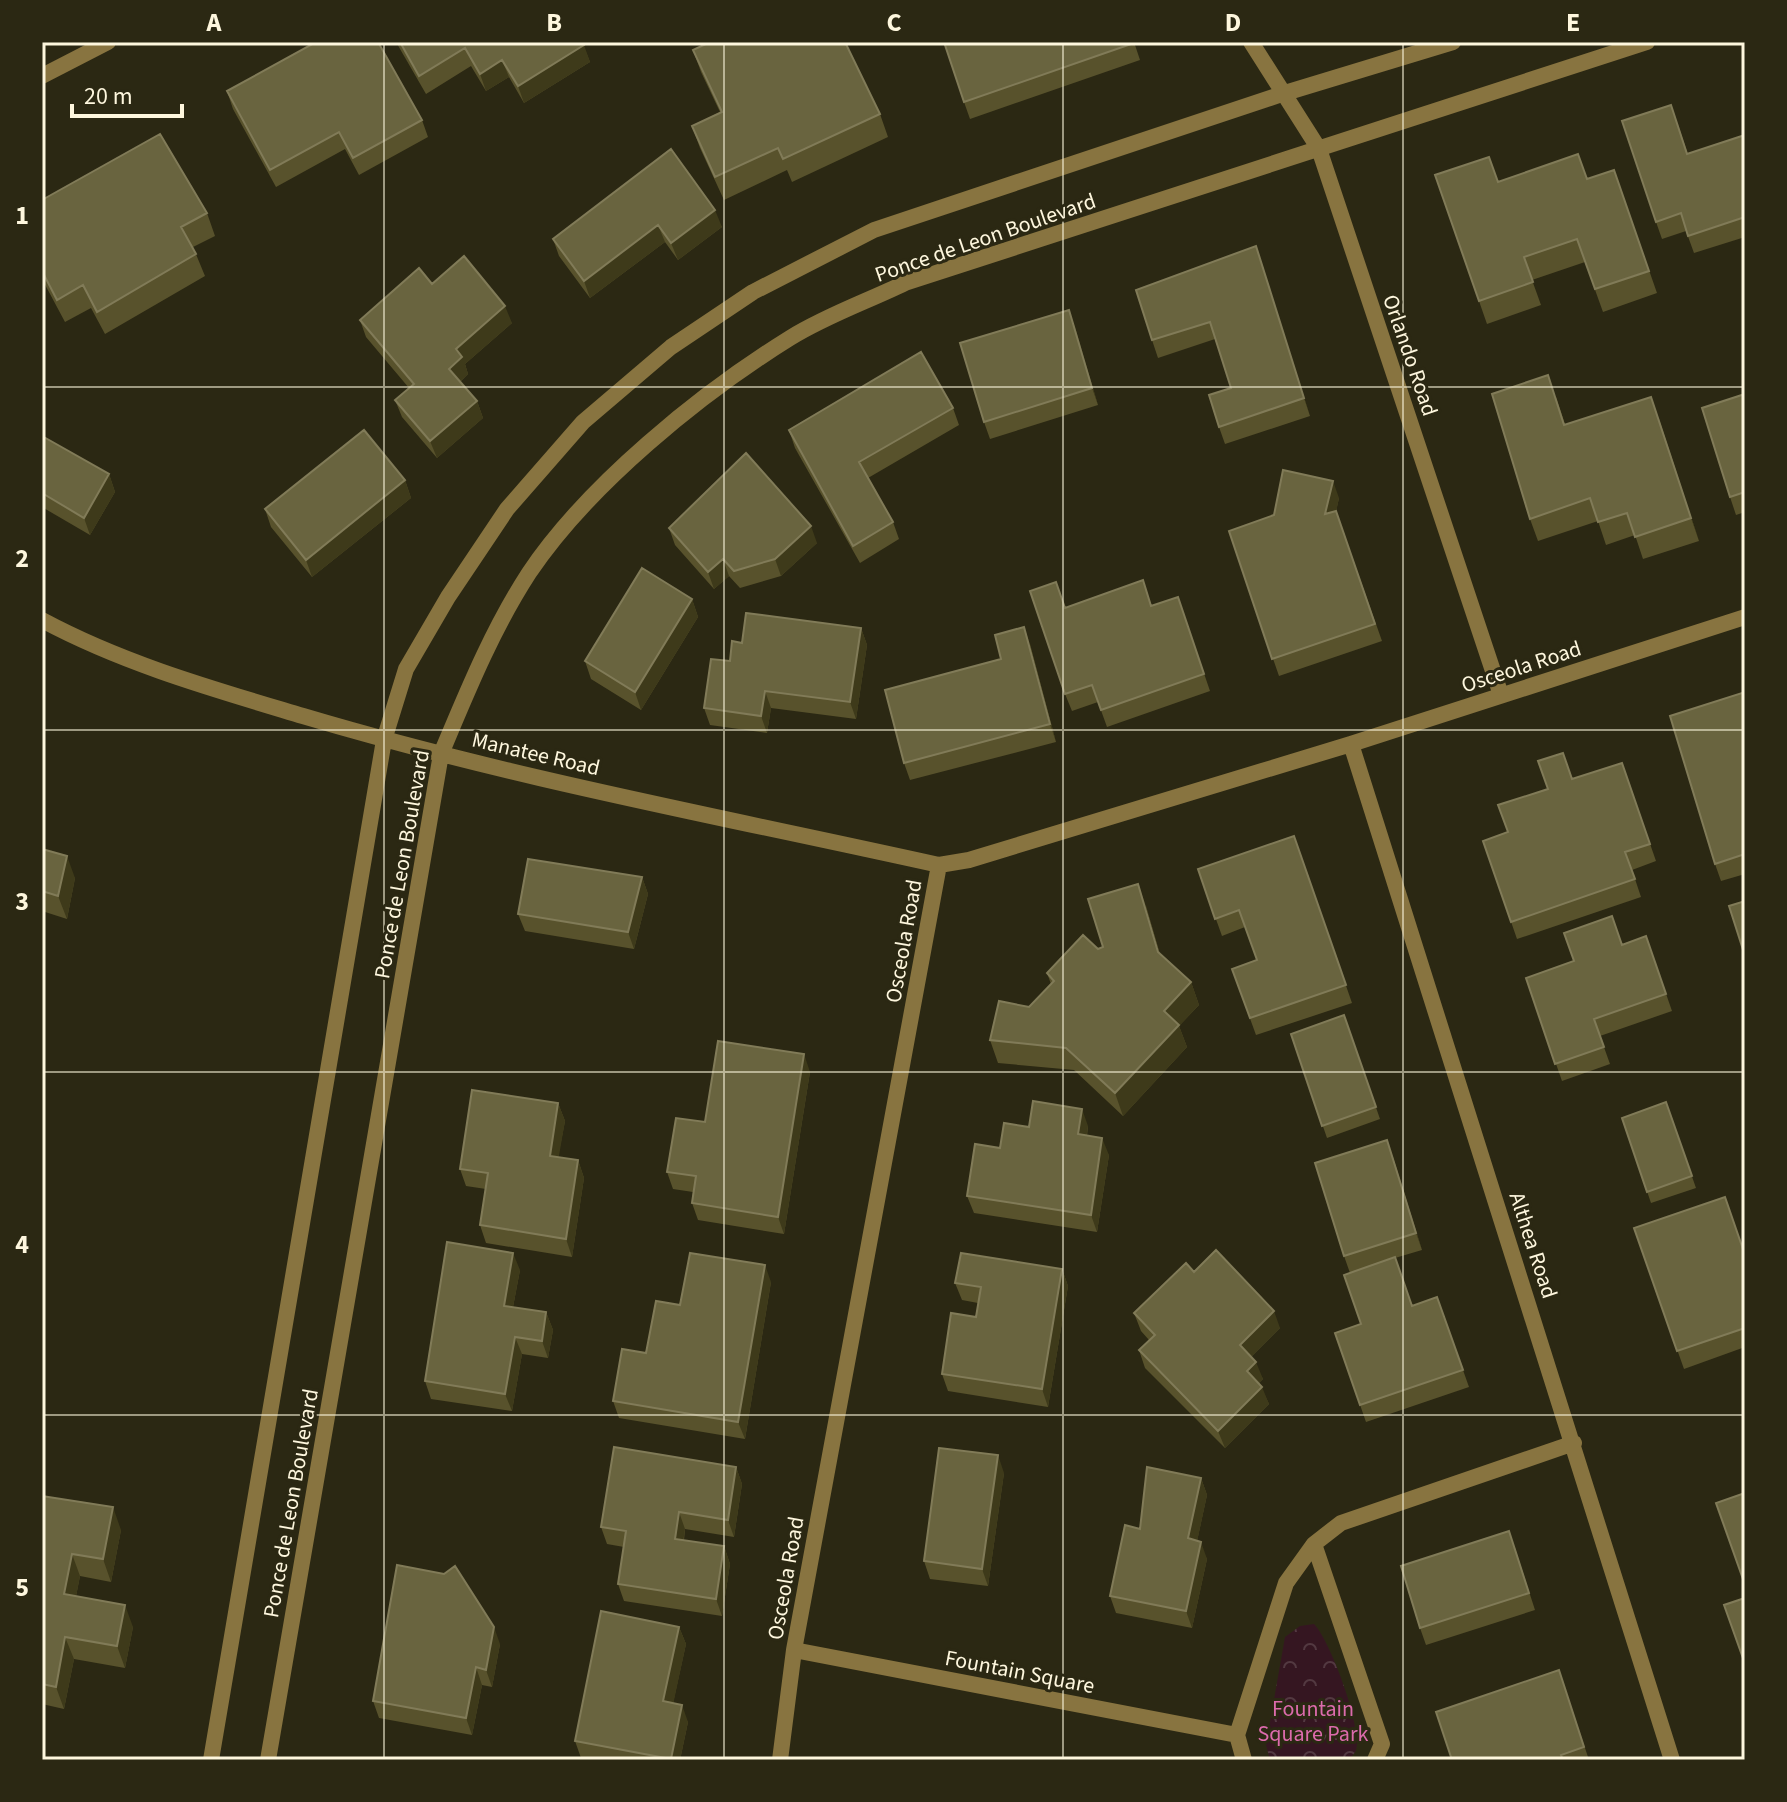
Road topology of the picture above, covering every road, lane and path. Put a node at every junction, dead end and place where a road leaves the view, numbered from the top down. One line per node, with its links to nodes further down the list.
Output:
1 (108, 42): 5 (street)
2 (1251, 42): 6 (street, Orlando Road)
3 (1453, 42): 6 (street, Ponce de Leon Boulevard)
4 (1647, 42): 7 (street, Ponce de Leon Boulevard)
5 (42, 76)
6 (1285, 93): 7 (street, Orlando Road); 11 (street, Ponce de Leon Boulevard)
7 (1319, 149): 10 (street, Orlando Road); 13 (street, Ponce de Leon Boulevard)
8 (1745, 617): 10 (street, Osceola Road)
9 (42, 620): 11 (street, Manatee Road)
10 (1501, 695): 12 (street, Osceola Road)
11 (384, 740): 13 (street, Manatee Road); 19 (street, Ponce de Leon Boulevard)
12 (1351, 744): 14 (street, Osceola Road); 15 (street, Althea Road)
13 (441, 754): 14 (street, Manatee Road); 20 (street, Ponce de Leon Boulevard)
14 (939, 865): 17 (street, Osceola Road)
15 (1574, 1443): 16 (street); 24 (street, Althea Road)
16 (1314, 1544): 18 (street); 23 (street)
17 (794, 1650): 18 (street, Fountain Square); 21 (street, Osceola Road)
18 (1237, 1735): 22 (street)
19 (211, 1760)
20 (268, 1760)
21 (780, 1760)
22 (1244, 1760)
23 (1375, 1760)
24 (1672, 1760)

